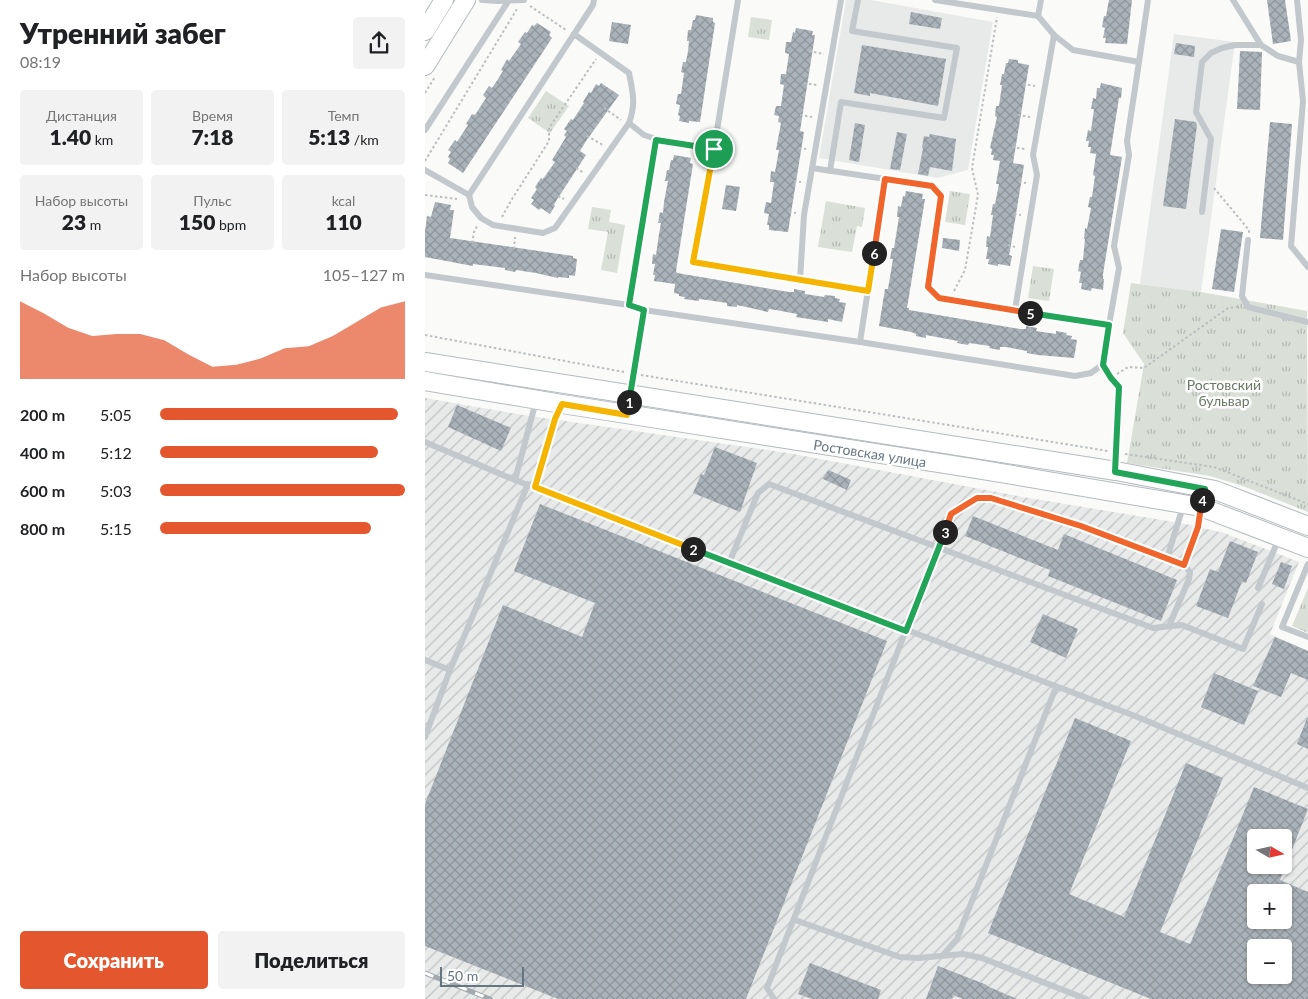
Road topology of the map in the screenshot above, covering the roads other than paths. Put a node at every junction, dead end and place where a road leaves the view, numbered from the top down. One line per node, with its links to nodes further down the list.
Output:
1 (444, 0): 16 (street)
2 (466, 0): 23 (street)
3 (482, 0): 4 (lane)
4 (509, 0): 5 (lane); 27 (lane)
5 (523, 0)
6 (594, 0): 17 (lane)
7 (738, 0): 29 (lane)
8 (841, 0): 30 (lane)
9 (858, 0): 32 (lane)
10 (939, 0): 15 (lane)
11 (1041, 0): 15 (lane)
12 (1148, 0): 21 (lane)
13 (1233, 0): 19 (lane)
14 (1297, 0): 20 (lane)
15 (1038, 16): 18 (lane)
16 (425, 32)
17 (573, 34): 26 (lane); 34 (lane)
18 (1054, 35): 21 (lane); 43 (lane)
19 (1261, 45): 22 (lane); 35 (lane)
20 (1304, 48): 22 (lane)
21 (1139, 62): 45 (lane)
22 (1299, 62): 24 (lane)
23 (425, 66)
24 (1300, 83): 25 (lane); 37 (lane)
25 (1308, 84)
26 (628, 124): 28 (lane); 34 (lane)
27 (425, 130)
28 (656, 140): 29 (lane); 41 (lane)
29 (714, 149): 39 (lane)
30 (812, 168): 32 (lane); 39 (lane)
31 (425, 170): 34 (lane)
32 (830, 171): 33 (lane)
33 (885, 179): 40 (lane); 43 (lane)
34 (469, 198)
35 (1202, 212)
36 (1248, 240): 44 (lane)
37 (1308, 267)
38 (425, 275): 41 (lane)
39 (800, 280): 40 (lane)
40 (868, 291): 46 (lane)
41 (629, 305): 42 (lane)
42 (644, 310): 46 (lane); 50 (lane)
43 (1015, 310): 45 (lane)
44 (1308, 322)
45 (1109, 325): 48 (lane)
46 (860, 342): 48 (lane)
47 (425, 362): 50 (street, Ростовская улица)
48 (1103, 365): 55 (lane)
49 (425, 381): 51 (street, Ростовская улица)
50 (630, 396): 53 (street); 55 (street, Ростовская улица)
51 (536, 400): 52 (street, Ростовская улица); 56 (lane)
52 (562, 404): 53 (street, Ростовская улица); 58 (lane)
53 (627, 415): 60 (street, Ростовская улица)
54 (425, 442): 56 (lane)
55 (1115, 472): 59 (street, Ростовская улица)
56 (515, 480): 57 (lane)
57 (528, 484): 58 (lane); 76 (lane)
58 (535, 487): 67 (lane)
59 (1205, 489): 61 (street); 62 (street, Ростовская улица)
60 (1178, 503): 61 (street, Ростовская улица); 66 (lane)
61 (1201, 507): 63 (street, Ростовская улица); 69 (lane)
62 (1308, 526)
63 (1279, 536): 65 (street, Ростовская улица); 70 (lane)
64 (939, 548): 66 (lane); 67 (lane); 72 (lane); 73 (lane)
65 (1308, 548)
66 (1167, 558): 69 (lane)
67 (729, 564): 73 (lane)
68 (1308, 564): 74 (lane)
69 (1184, 565): 72 (lane)
70 (1258, 588)
71 (1262, 604): 72 (lane)
72 (1169, 626)
73 (906, 631): 77 (lane); 80 (lane)
74 (1308, 638)
75 (425, 660): 76 (lane)
76 (450, 670): 78 (lane)
77 (1056, 687): 79 (lane); 81 (lane)
78 (425, 737)
79 (1308, 788)
80 (795, 920): 81 (lane); 82 (lane)
81 (943, 955): 83 (lane)
82 (774, 999)
83 (1086, 999)

